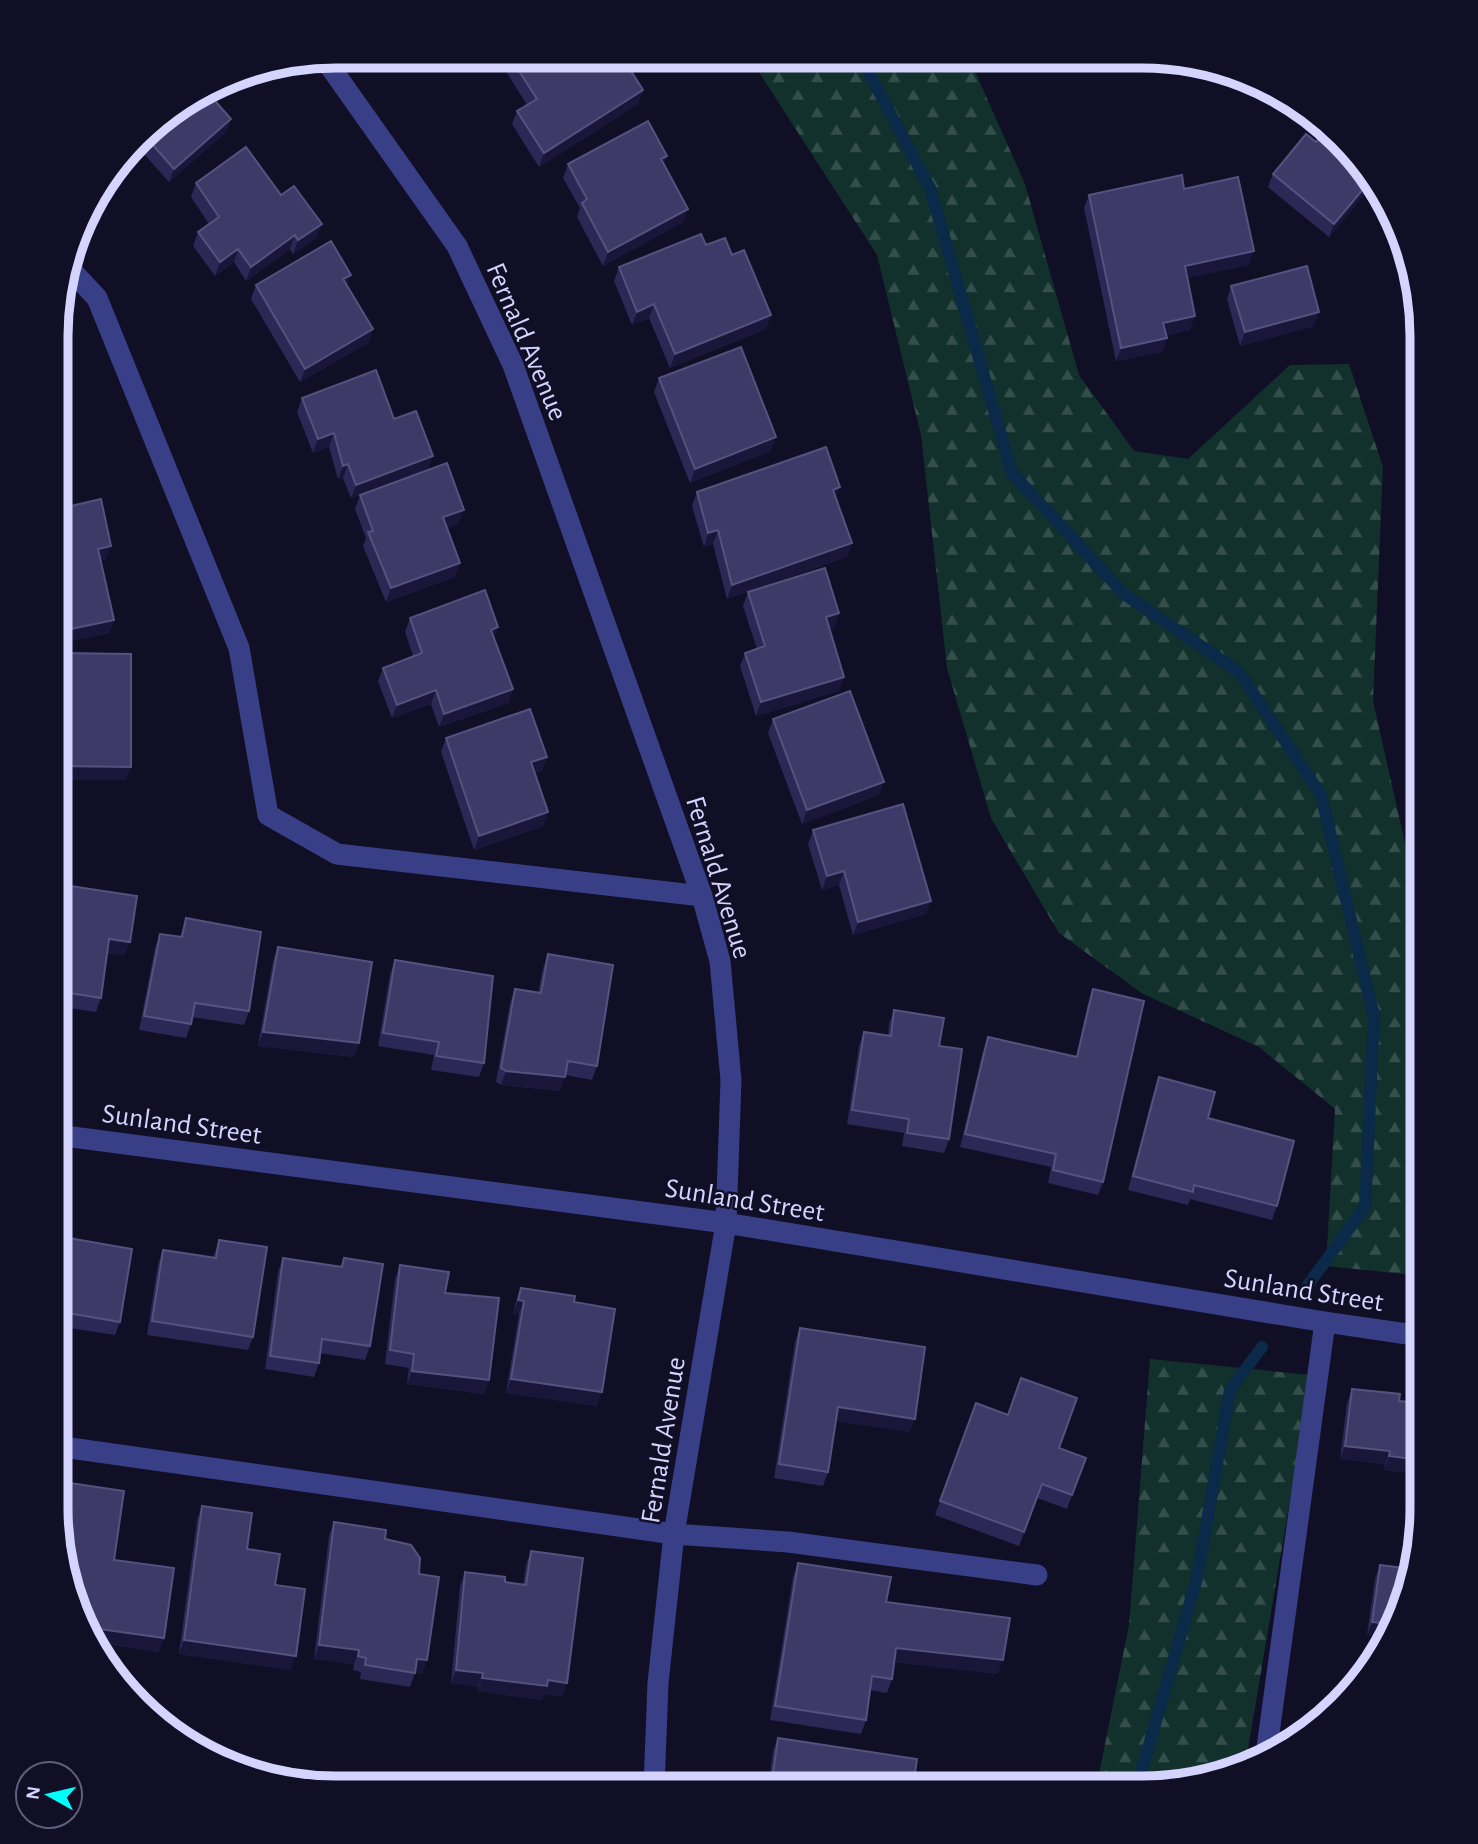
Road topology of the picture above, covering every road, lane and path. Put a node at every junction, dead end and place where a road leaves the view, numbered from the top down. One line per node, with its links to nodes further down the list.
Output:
1 (331, 68): 3 (street, Fernald Avenue)
2 (75, 275): 3 (street)
3 (702, 896): 5 (street, Fernald Avenue)
4 (68, 1136): 5 (street, Sunland Street)
5 (726, 1223): 6 (street, Sunland Street); 9 (street, Fernald Avenue)
6 (1325, 1322): 7 (street, Sunland Street); 11 (street)
7 (1410, 1334)
8 (68, 1448): 9 (street)
9 (674, 1534): 10 (street); 12 (street, Fernald Avenue)
10 (1037, 1575)
11 (1267, 1744)
12 (654, 1776)

